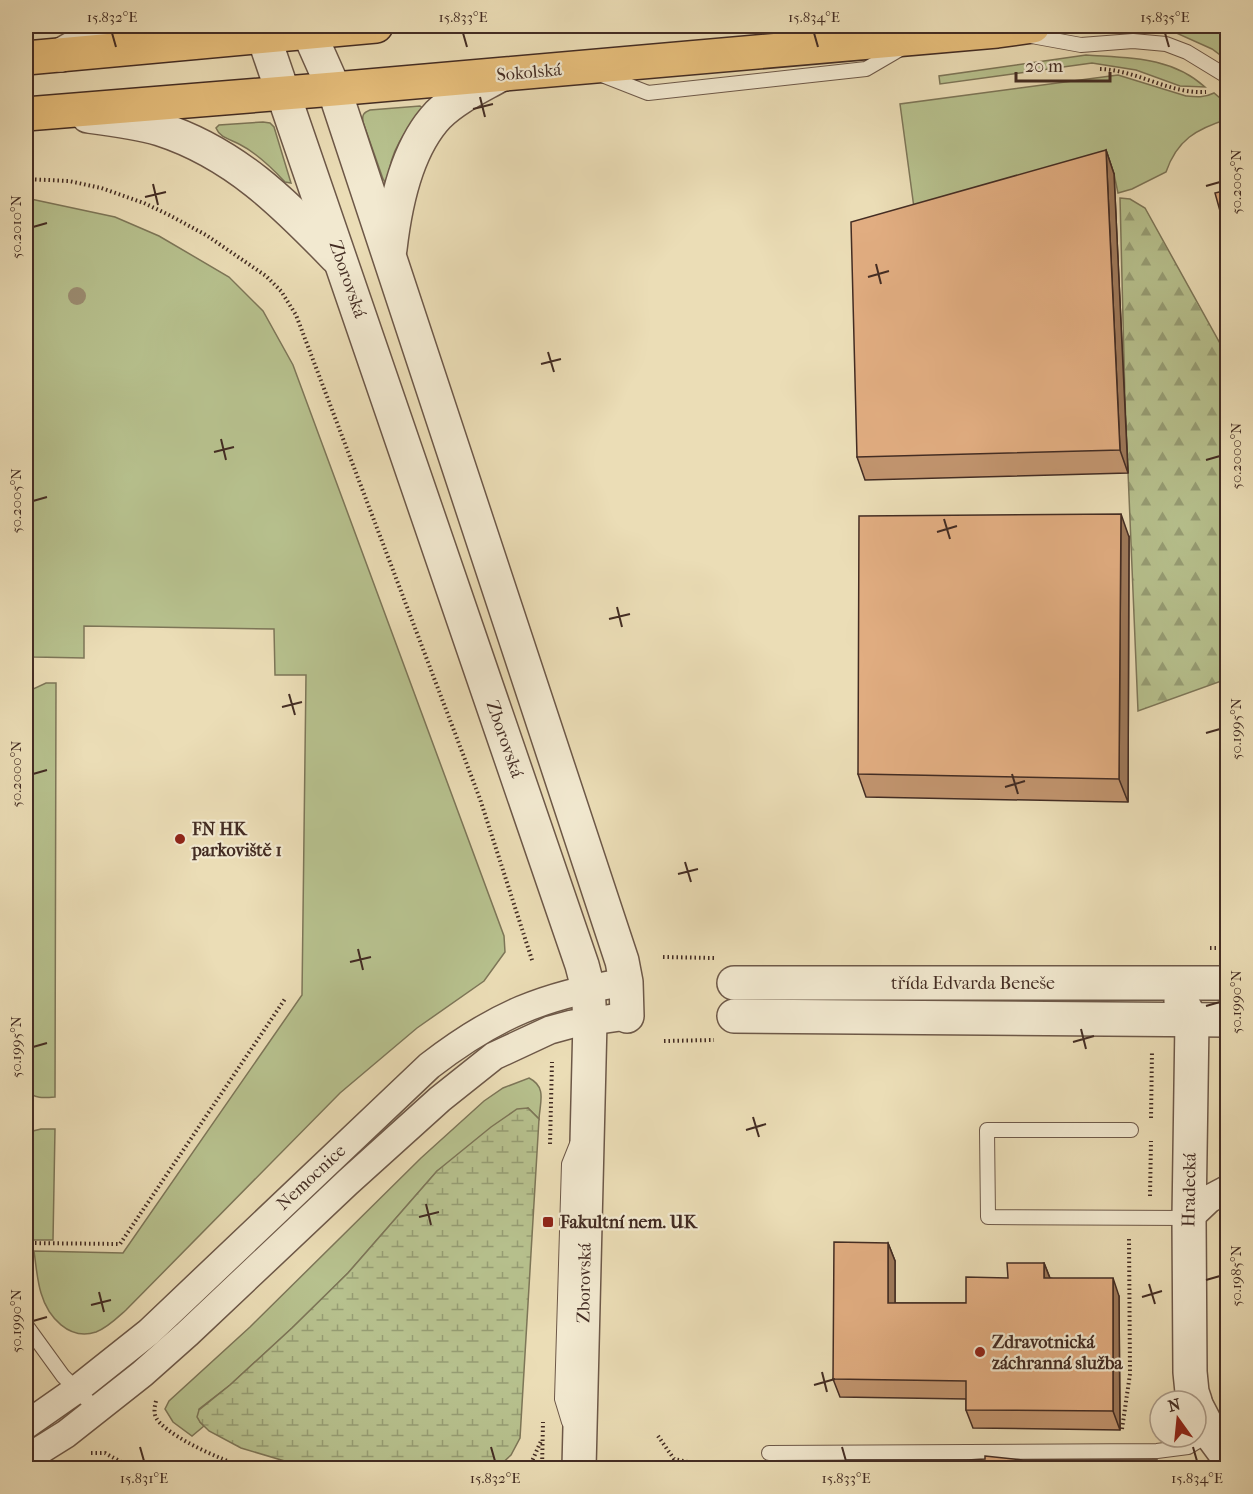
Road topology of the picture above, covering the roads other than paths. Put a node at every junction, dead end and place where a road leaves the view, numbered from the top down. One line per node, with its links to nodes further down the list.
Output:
1 (109, 26): 7 (street)
2 (376, 26): 4 (main road)
3 (1033, 26): 6 (main road, Sokolská)
4 (308, 29): 5 (main road); 11 (street)
5 (262, 31): 7 (main road); 12 (street, Zborovská)
6 (997, 31): 9 (main road, Sokolská); 10 (lane)
7 (61, 55): 8 (main road)
8 (26, 58)
9 (500, 75): 11 (main road, Sokolská); 14 (street)
10 (1227, 77)
11 (334, 89): 12 (main road, Sokolská); 14 (street)
12 (284, 93): 13 (main road, Sokolská); 15 (street, Zborovská)
13 (38, 113): 15 (street)
14 (390, 257): 16 (street)
15 (343, 265): 20 (street, Zborovská)
16 (626, 982): 20 (street, Nemocnice); 21 (street)
17 (734, 983): 18 (street, třída Edvarda Beneše)
18 (1171, 984): 19 (street, třída Edvarda Beneše); 23 (street)
19 (1220, 984): 23 (street, třída Edvarda Beneše)
20 (588, 988): 25 (street, Zborovská); 31 (street, Nemocnice)
21 (627, 1016): 25 (street)
22 (734, 1016): 23 (street, třída Edvarda Beneše)
23 (1192, 1020): 24 (street, třída Edvarda Beneše); 28 (street, Hradecká)
24 (1227, 1020)
25 (590, 1021): 32 (street, Nemocnice); 38 (street, Zborovská)
26 (1131, 1130): 28 (lane)
27 (1227, 1189): 28 (street)
28 (1189, 1218): 30 (street, Hradecká)
29 (26, 1325): 31 (lane)
30 (1191, 1389)
31 (76, 1390): 32 (lane); 33 (street, Nemocnice)
32 (98, 1411): 37 (street, Nemocnice)
33 (26, 1425)
34 (1208, 1426): 35 (street, Hradecká)
35 (1219, 1445): 36 (lane, Hradecká)
36 (770, 1453)
37 (26, 1459)
38 (579, 1463)

